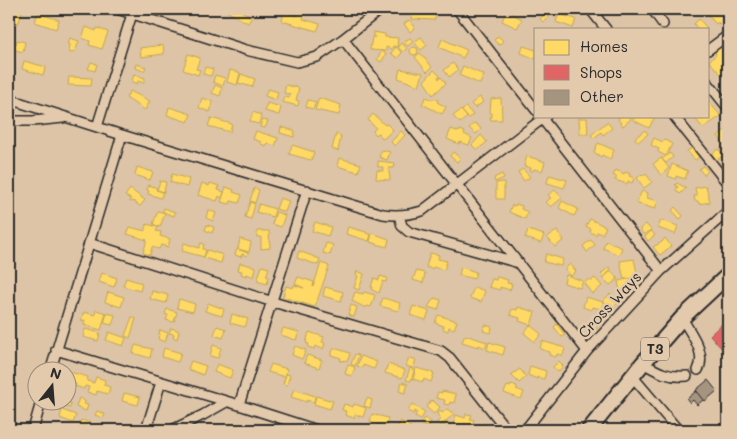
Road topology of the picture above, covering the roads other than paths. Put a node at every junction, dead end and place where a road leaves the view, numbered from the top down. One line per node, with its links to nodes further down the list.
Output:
1 (117, 9): 6 (street)
2 (382, 9): 10 (street)
3 (457, 9): 14 (street)
4 (590, 9): 8 (street)
5 (652, 9): 7 (street)
6 (132, 14): 10 (street); 21 (street)
7 (662, 27)
8 (605, 28)
9 (728, 35): 11 (street)
10 (343, 39): 24 (street)
11 (710, 48)
12 (710, 86): 15 (street)
13 (9, 99): 16 (street)
14 (534, 107)
15 (728, 108)
16 (68, 118): 20 (street); 21 (street)
17 (542, 118): 24 (street)
18 (544, 118): 30 (street)
19 (676, 118): 23 (street)
20 (9, 121)
21 (96, 126): 22 (street)
22 (122, 135): 25 (street); 28 (street)
23 (728, 184)
24 (457, 185): 27 (street); 29 (street)
25 (307, 190): 27 (street); 32 (street)
26 (728, 211): 30 (street, Cross Ways)
27 (399, 215): 29 (street)
28 (89, 243): 32 (street); 34 (street)
29 (518, 263): 35 (street)
30 (661, 271): 35 (street, Cross Ways)
31 (728, 275): 33 (highway, T3)
32 (272, 302): 43 (street); 49 (street)
33 (682, 318): 37 (highway, T3); 38 (street)
34 (56, 350): 36 (street); 41 (street)
35 (587, 351): 50 (street, Cross Ways)
36 (53, 362)
37 (643, 363): 39 (street); 40 (highway, T3)
38 (698, 370)
39 (688, 376)
40 (633, 377): 51 (highway, T3); 52 (street)
41 (161, 382): 42 (street); 46 (street)
42 (226, 402): 43 (street); 47 (street)
43 (239, 405): 48 (street)
44 (38, 412): 45 (street)
45 (33, 430)
46 (146, 430)
47 (172, 430)
48 (317, 430)
49 (507, 430)
50 (525, 430)
51 (589, 430)
52 (678, 430)

